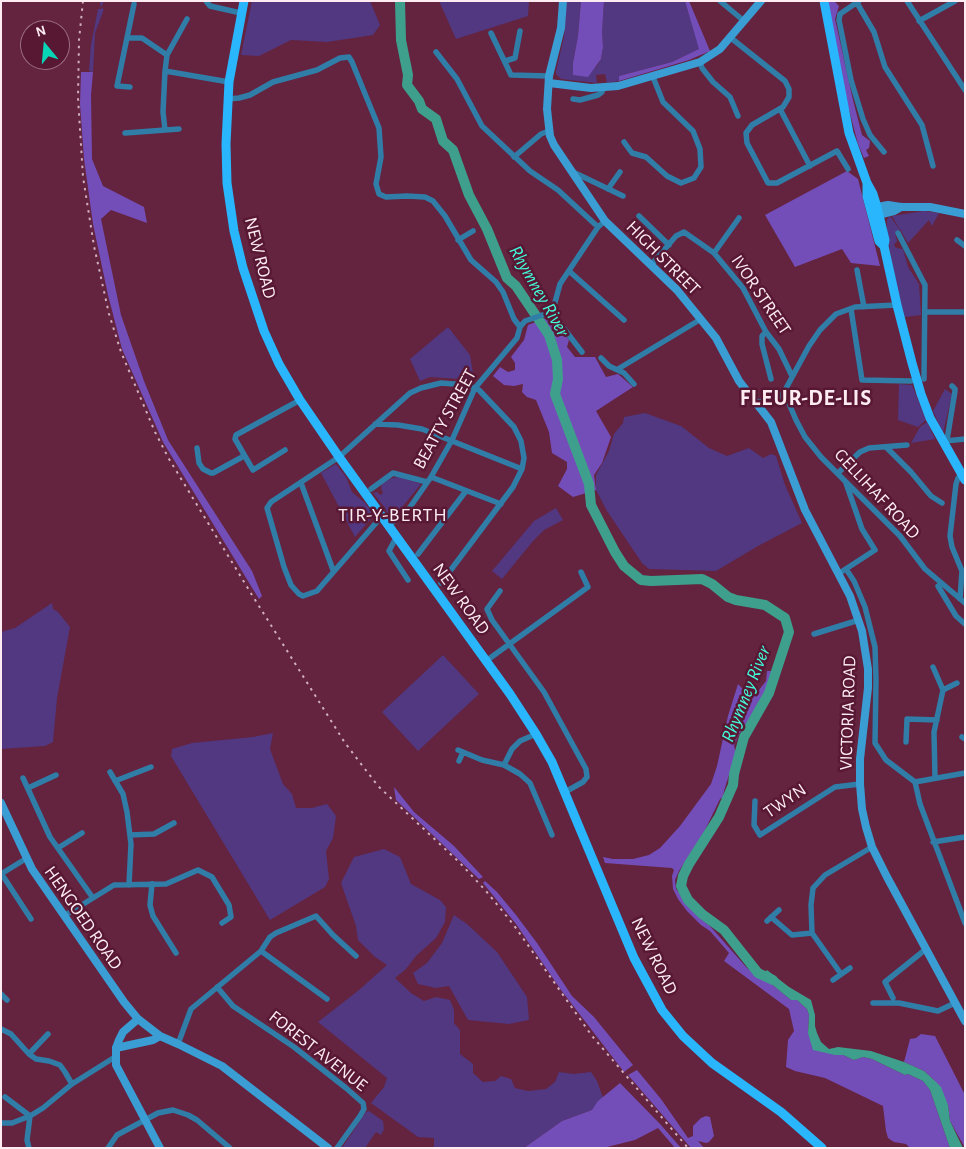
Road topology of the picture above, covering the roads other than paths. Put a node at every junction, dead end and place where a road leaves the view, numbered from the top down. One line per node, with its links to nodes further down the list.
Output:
1 (206, 1): 11 (street)
2 (244, 1): 11 (main road, NEW ROAD)
3 (563, 1): 25 (main road)
4 (720, 1): 13 (street)
5 (761, 1): 13 (main road)
6 (824, 1): 48 (main road)
7 (907, 1): 14 (street)
8 (955, 1): 14 (street)
9 (858, 2): 39 (street); 42 (street)
10 (134, 4): 17 (street)
11 (241, 14): 26 (main road, NEW ROAD)
12 (188, 19): 20 (street)
13 (744, 21): 18 (main road)
14 (919, 21): 29 (street)
15 (520, 31): 21 (street)
16 (491, 33): 21 (street)
17 (127, 38): 20 (street); 27 (street)
18 (731, 38): 22 (main road); 32 (street)
19 (436, 52): 40 (street)
20 (167, 55): 23 (street)
21 (505, 61): 25 (street)
22 (700, 62): 24 (main road); 33 (street)
23 (165, 71): 26 (street); 35 (street)
24 (653, 77): 28 (main road); 38 (street)
25 (549, 80): 28 (main road); 36 (main road)
26 (229, 82): 30 (main road, NEW ROAD)
27 (130, 87)
28 (603, 88): 31 (street)
29 (965, 90)
30 (228, 98): 56 (street); 87 (main road, NEW ROAD)
31 (573, 99)
32 (780, 109): 41 (street); 41 (street)
33 (738, 116)
34 (179, 129): 35 (street)
35 (165, 130): 37 (street)
36 (549, 131): 40 (street); 44 (main road, HIGH STREET)
37 (125, 134)
38 (624, 142)
39 (884, 152)
40 (514, 157): 53 (street)
41 (810, 166): 43 (street)
42 (933, 166)
43 (848, 169)
44 (571, 171): 46 (street); 52 (main road, HIGH STREET)
45 (620, 172): 46 (street)
46 (608, 189): 47 (street)
47 (623, 196)
48 (875, 212): 49 (main road); 66 (main road)
49 (965, 214)
50 (638, 216): 59 (street)
51 (739, 218): 62 (street)
52 (605, 221): 53 (street); 63 (main road, HIGH STREET)
53 (598, 227): 65 (street)
54 (473, 231): 56 (street)
55 (898, 233): 58 (street)
56 (458, 240): 74 (street)
57 (957, 240): 61 (street)
58 (903, 242): 60 (street); 70 (street)
59 (669, 245): 62 (street, IVOR STREET); 63 (street, IVOR STREET)
60 (896, 246)
61 (965, 246)
62 (714, 253): 75 (street, IVOR STREET)
63 (651, 265): 73 (main road, HIGH STREET)
64 (857, 270): 67 (street)
65 (569, 271): 69 (street); 72 (street)
66 (897, 305): 67 (street); 92 (main road)
67 (864, 307): 68 (street)
68 (851, 309): 79 (street); 82 (street)
69 (549, 312): 74 (street, BEATTY STREET); 76 (street)
70 (925, 312): 71 (street); 81 (street)
71 (965, 312)
72 (624, 320)
73 (701, 320): 78 (street); 88 (main road, HIGH STREET)
74 (520, 327): 85 (street, BEATTY STREET)
75 (766, 332): 79 (street, IVOR STREET); 80 (street)
76 (582, 352)
77 (601, 358): 78 (street)
78 (618, 369): 83 (street)
79 (792, 376): 86 (street)
80 (771, 379)
81 (924, 379)
82 (911, 381)
83 (634, 384)
84 (952, 386): 92 (street)
85 (476, 388): 89 (street); 91 (street, BEATTY STREET); 99 (street)
86 (784, 392): 88 (street); 100 (street, GELLIHAF ROAD)
87 (300, 400): 97 (street); 98 (main road, NEW ROAD)
88 (758, 405): 116 (main road, VICTORIA ROAD)
89 (375, 424): 91 (street); 98 (street)
90 (965, 439): 92 (street)
91 (452, 440): 99 (street); 102 (street, BEATTY STREET)
92 (945, 441): 101 (main road)
93 (907, 445): 94 (street)
94 (886, 447): 100 (street); 107 (street)
95 (197, 448): 97 (street)
96 (285, 450): 97 (street)
97 (244, 456)
98 (338, 458): 104 (street); 109 (main road, NEW ROAD)
99 (522, 469): 108 (street)
100 (838, 473): 103 (street, GELLIHAF ROAD)
101 (963, 478): 121 (street)
102 (429, 480): 105 (street); 106 (street); 110 (street, BEATTY STREET)
103 (846, 482): 113 (street); 121 (street, GELLIHAF ROAD)
104 (301, 483): 114 (street); 114 (street)
105 (371, 489)
106 (466, 491): 108 (street); 112 (street)
107 (942, 503)
108 (501, 504): 118 (street)
109 (382, 516): 110 (main road, NEW ROAD); 114 (street)
110 (389, 525): 111 (main road, NEW ROAD)
111 (397, 536): 117 (street); 126 (main road, NEW ROAD)
112 (418, 554)
113 (846, 569): 116 (street); 132 (street)
114 (333, 570)
115 (581, 572): 125 (street)
116 (838, 574): 122 (main road, VICTORIA ROAD)
117 (408, 580)
118 (441, 583)
119 (938, 586): 123 (street)
120 (500, 591): 125 (street)
121 (962, 601)
122 (859, 620): 124 (street); 130 (main road, VICTORIA ROAD)
123 (965, 624)
124 (814, 634)
125 (510, 645): 126 (street); 149 (street)
126 (486, 661): 133 (main road, NEW ROAD)
127 (933, 667): 129 (street)
128 (957, 684): 129 (street)
129 (943, 690): 131 (street)
130 (865, 713): 132 (street); 134 (main road, VICTORIA ROAD)
131 (937, 720): 135 (street); 144 (street)
132 (875, 732): 136 (street)
133 (536, 734): 138 (street); 149 (main road, NEW ROAD)
134 (862, 740): 136 (street); 147 (main road, VICTORIA ROAD)
135 (906, 742)
136 (875, 743): 146 (street)
137 (459, 760): 138 (street)
138 (504, 765): 155 (street)
139 (152, 766): 145 (street)
140 (110, 772): 145 (street)
141 (965, 773): 144 (street)
142 (56, 775): 148 (street)
143 (23, 778): 148 (street)
144 (936, 778): 146 (street)
145 (115, 781): 154 (street)
146 (915, 782): 157 (street)
147 (860, 784): 150 (street, TWYN); 158 (main road, VICTORIA ROAD)
148 (28, 788): 159 (street)
149 (565, 792): 203 (main road, NEW ROAD)
150 (755, 800)
151 (1, 803): 160 (main road, HENGOED ROAD)
152 (174, 823): 154 (street)
153 (82, 833): 159 (street)
154 (130, 835): 163 (street)
155 (552, 835)
156 (965, 837): 157 (street)
157 (933, 842): 169 (street)
158 (872, 847): 170 (street); 171 (main road, VICTORIA ROAD)
159 (58, 848): 164 (street)
160 (26, 858): 161 (street); 166 (main road, HENGOED ROAD)
161 (1, 874): 167 (street)
162 (152, 884): 163 (street); 168 (street); 173 (street)
163 (129, 885): 164 (street)
164 (93, 898): 166 (street)
165 (779, 910): 170 (street)
166 (64, 916): 183 (main road, HENGOED ROAD)
167 (31, 919)
168 (222, 923)
169 (965, 924)
170 (812, 933): 176 (street)
171 (926, 949): 180 (street); 182 (main road, VICTORIA ROAD)
172 (261, 951): 174 (street); 178 (street); 179 (street)
173 (176, 953)
174 (356, 956)
175 (850, 968): 176 (street)
176 (841, 974): 177 (street)
177 (833, 980)
178 (217, 987): 188 (street); 202 (street, FOREST AVENUE)
179 (327, 998)
180 (893, 998)
181 (873, 1002): 182 (street)
182 (955, 1003): 184 (main road, VICTORIA ROAD)
183 (138, 1019): 187 (main road, HENGOED ROAD); 189 (main road)
184 (965, 1021)
185 (1, 1029): 190 (street)
186 (48, 1034): 190 (street)
187 (160, 1036): 188 (main road, HENGOED ROAD); 189 (main road)
188 (178, 1044): 201 (main road, HENGOED ROAD)
189 (116, 1048): 191 (main road)
190 (29, 1054): 192 (street)
191 (115, 1057): 192 (street); 195 (main road)
192 (72, 1084): 194 (street)
193 (5, 1098): 194 (street)
194 (30, 1116): 196 (street); 197 (street)
195 (144, 1119): 198 (street); 199 (main road); 200 (street)
196 (1, 1123)
197 (29, 1148)
198 (108, 1148)
199 (160, 1148)
200 (230, 1148)
201 (328, 1148)
202 (336, 1148)
203 (822, 1148)

